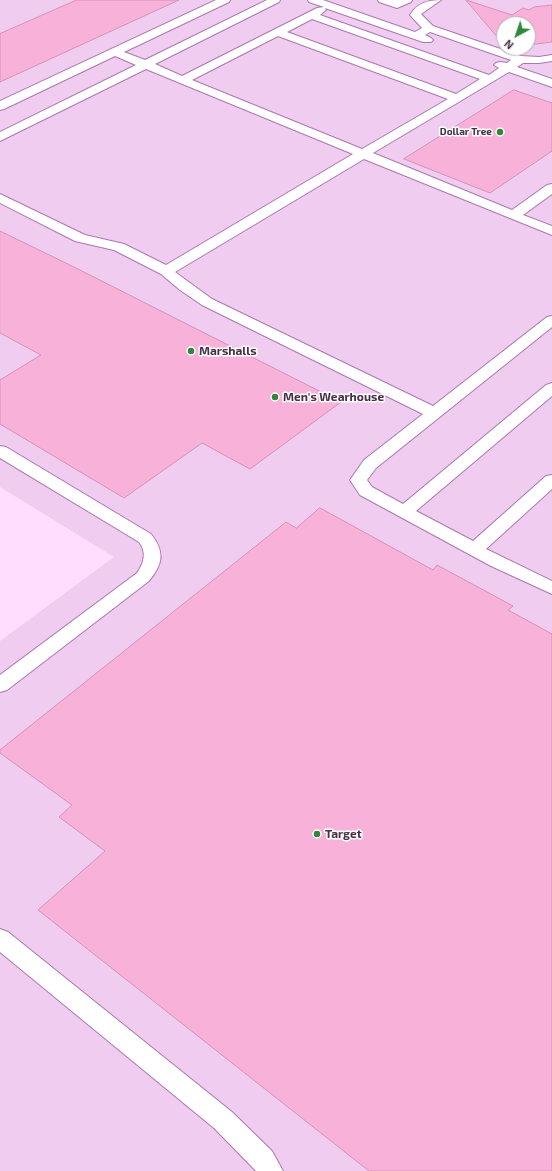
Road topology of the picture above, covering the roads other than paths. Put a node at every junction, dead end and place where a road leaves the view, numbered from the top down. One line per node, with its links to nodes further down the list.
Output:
1 (225, 0): 13 (lane)
2 (275, 0): 17 (lane)
3 (313, 0): 7 (lane)
4 (383, 0): 5 (lane)
5 (407, 0)
6 (436, 0): 9 (lane)
7 (329, 6): 8 (lane); 11 (lane)
8 (311, 15): 10 (lane); 19 (lane)
9 (429, 28): 11 (lane); 15 (lane)
10 (277, 32): 20 (lane); 22 (lane)
11 (416, 36): 12 (lane)
12 (437, 43)
13 (114, 52): 17 (lane); 23 (lane)
14 (552, 58): 15 (lane)
15 (520, 59): 18 (lane)
16 (487, 61): 18 (lane)
17 (146, 65): 20 (lane); 24 (lane)
18 (508, 68): 19 (lane); 21 (lane)
19 (490, 79): 22 (lane)
20 (183, 80): 25 (lane)
21 (552, 83)
22 (456, 98): 25 (lane)
23 (0, 106)
24 (0, 138)
25 (363, 154): 28 (lane); 30 (lane)
26 (552, 188): 28 (lane)
27 (0, 198): 30 (lane)
28 (514, 215): 29 (lane)
29 (552, 231)
30 (166, 271): 33 (lane)
31 (552, 320): 33 (lane)
32 (552, 388): 36 (lane)
33 (434, 413): 36 (lane)
34 (0, 451): 39 (lane)
35 (552, 480): 37 (lane)
36 (404, 512): 37 (lane)
37 (474, 550): 38 (lane)
38 (552, 588)
39 (0, 685)
40 (0, 939): 41 (lane)
41 (270, 1171)

